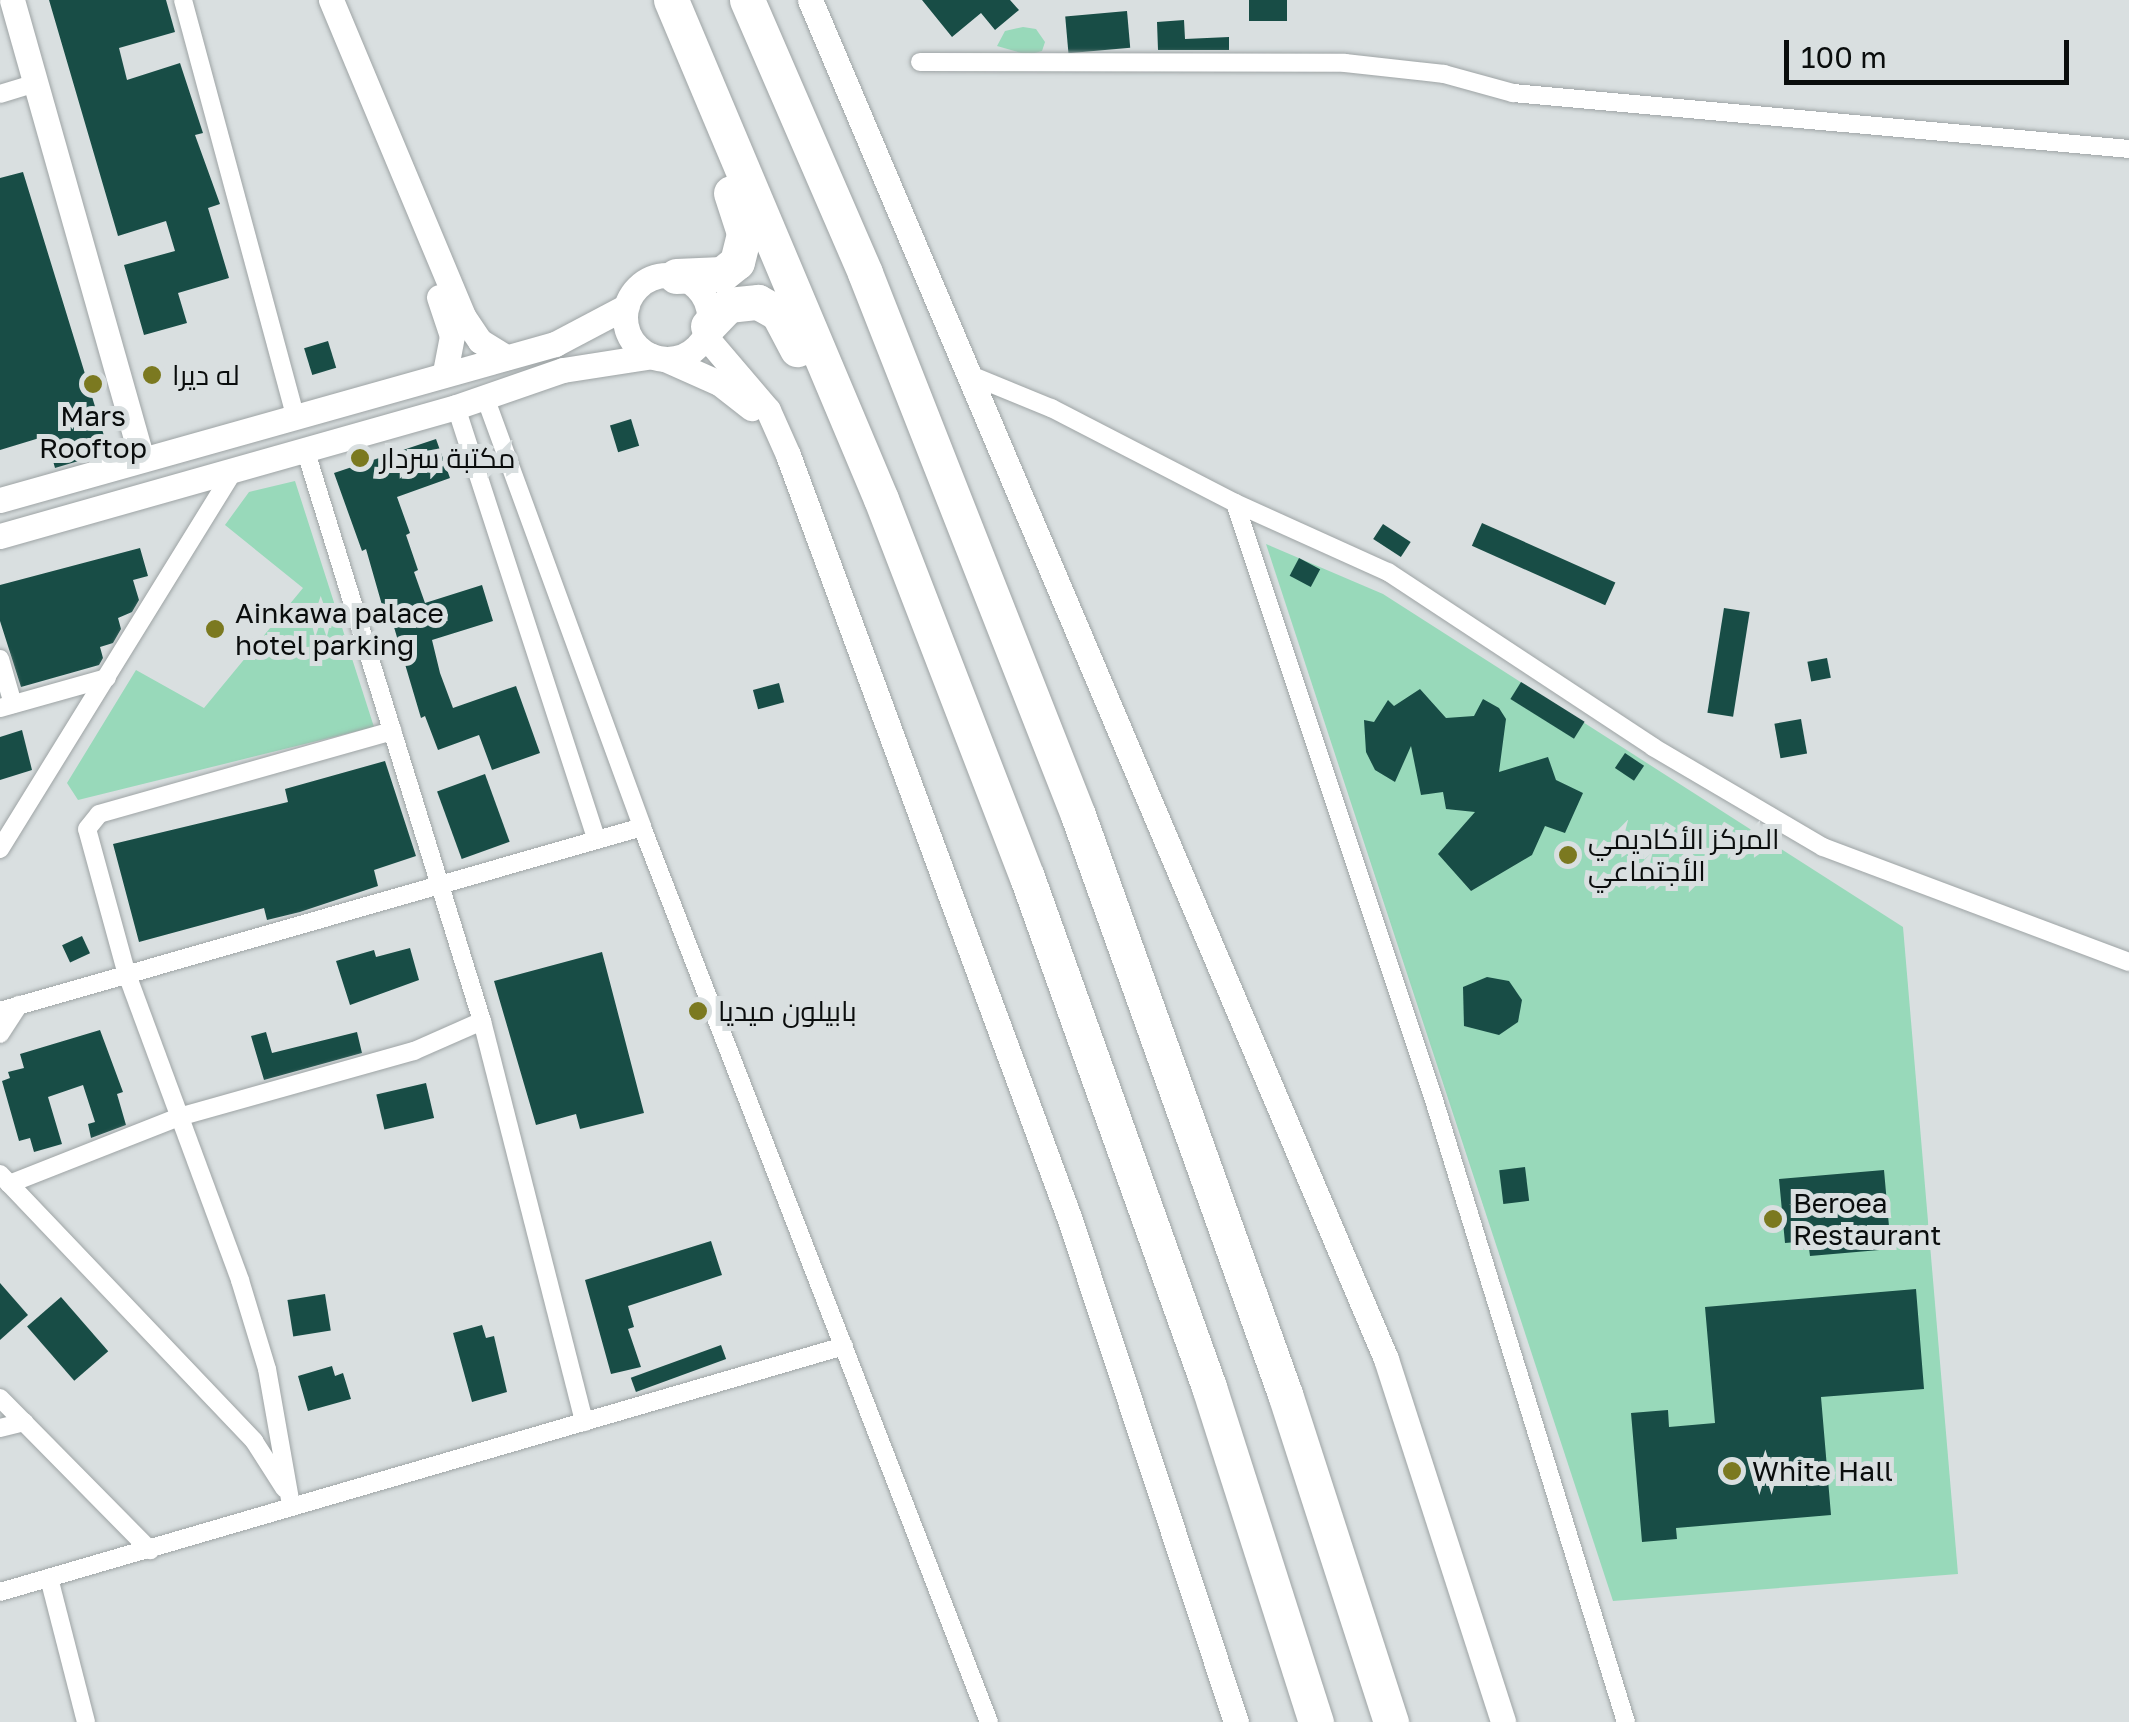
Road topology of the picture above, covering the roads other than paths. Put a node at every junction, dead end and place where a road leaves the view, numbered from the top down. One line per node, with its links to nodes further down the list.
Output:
1 (12, 0): 9 (street)
2 (183, 0): 22 (street)
3 (331, 0): 12 (street)
4 (670, 0): 7 (highway)
5 (747, 0): 59 (highway)
6 (810, 0): 19 (street)
7 (697, 62): 13 (highway); 23 (highway)
8 (920, 62): 11 (street)
9 (36, 84): 10 (street); 25 (street)
10 (0, 94)
11 (2129, 149)
12 (412, 196): 16 (street); 18 (street)
13 (676, 276): 14 (street); 15 (street)
14 (627, 306): 16 (street); 17 (street)
15 (706, 331): 17 (street); 23 (highway); 29 (street)
16 (506, 357): 18 (street)
17 (658, 358): 20 (street); 29 (street)
18 (445, 374): 22 (street)
19 (968, 374): 28 (street); 60 (street)
20 (485, 398): 21 (street); 35 (street)
21 (456, 407): 24 (street); 36 (street)
22 (295, 415): 25 (street)
23 (856, 440): 58 (highway)
24 (305, 449): 26 (street); 34 (street)
25 (142, 459): 27 (street)
26 (234, 469): 30 (street); 32 (street)
27 (0, 500)
28 (1235, 503): 39 (street); 61 (street)
29 (805, 509): 57 (street)
30 (0, 536)
31 (0, 659): 33 (street)
32 (107, 678): 33 (street); 37 (street)
33 (6, 706)
34 (393, 731): 38 (street); 40 (street)
35 (642, 828): 36 (street); 46 (street)
36 (597, 840): 38 (street)
37 (0, 848)
38 (442, 885): 40 (street); 42 (street)
39 (2129, 962)
40 (127, 975): 41 (street); 44 (street)
41 (9, 1008): 43 (street)
42 (482, 1022): 44 (street); 49 (street)
43 (0, 1034)
44 (179, 1117): 45 (street); 51 (street)
45 (5, 1179): 51 (street)
46 (844, 1346): 49 (street); 56 (street)
47 (0, 1398): 48 (street)
48 (24, 1422): 50 (street); 52 (street)
49 (584, 1422): 51 (street)
50 (0, 1428)
51 (291, 1505): 52 (street)
52 (150, 1550): 53 (street)
53 (48, 1578): 54 (street); 55 (street)
54 (0, 1592)
55 (86, 1722)
56 (989, 1722)
57 (1236, 1722)
58 (1316, 1722)
59 (1392, 1722)
60 (1504, 1722)
61 (1626, 1722)

